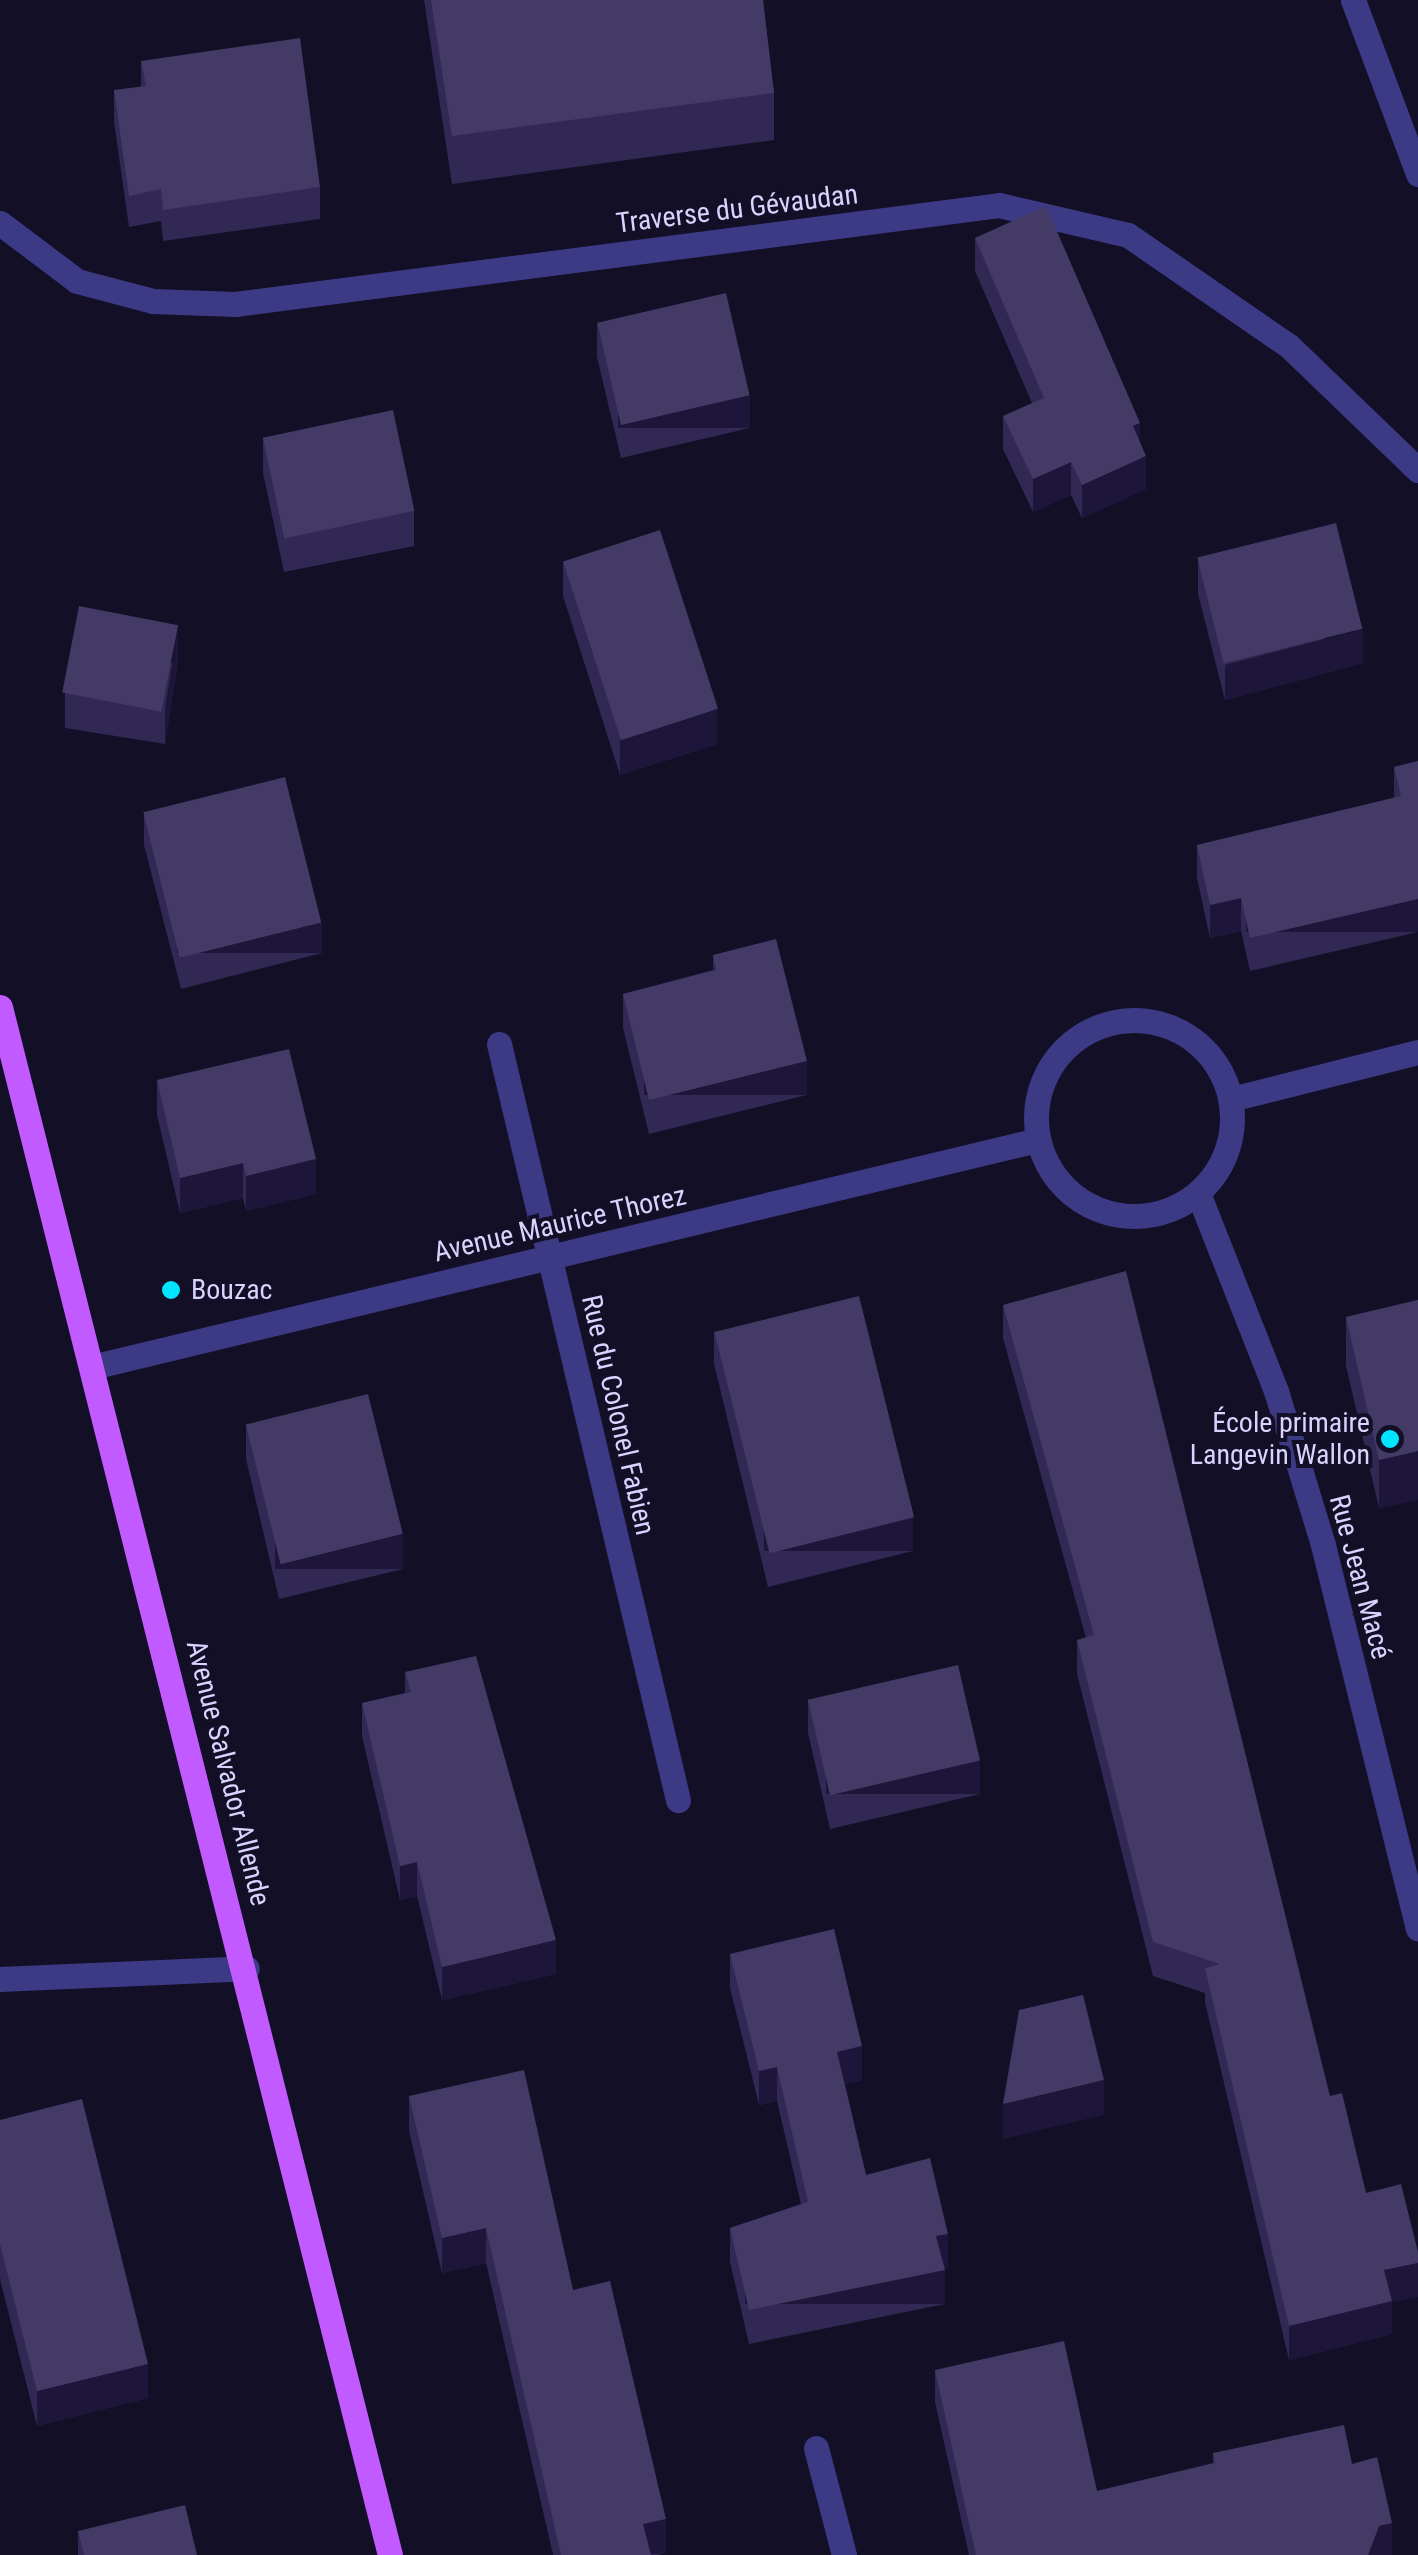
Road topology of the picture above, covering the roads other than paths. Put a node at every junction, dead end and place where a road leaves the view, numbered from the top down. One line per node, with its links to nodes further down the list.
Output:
1 (1353, 0): 2 (street)
2 (1418, 174)
3 (0, 223): 4 (street, Traverse du Gévaudan)
4 (1418, 470)
5 (0, 1008): 12 (main road, Avenue Salvador Allende)
6 (499, 1044): 11 (street, Rue du Colonel Fabien)
7 (1418, 1052): 8 (street)
8 (1231, 1099): 9 (street); 10 (street)
9 (1037, 1140): 10 (street); 11 (street, Avenue Maurice Thorez)
10 (1198, 1194): 14 (street, Rue Jean Macé)
11 (550, 1258): 12 (street, Avenue Maurice Thorez); 13 (street, Rue du Colonel Fabien)
12 (96, 1366): 15 (main road, Avenue Salvador Allende)
13 (678, 1800)
14 (1418, 1928)
15 (247, 1968): 16 (street); 18 (main road, Avenue Salvador Allende)
16 (0, 1978)
17 (816, 2448): 19 (street)
18 (390, 2555)
19 (844, 2555)

